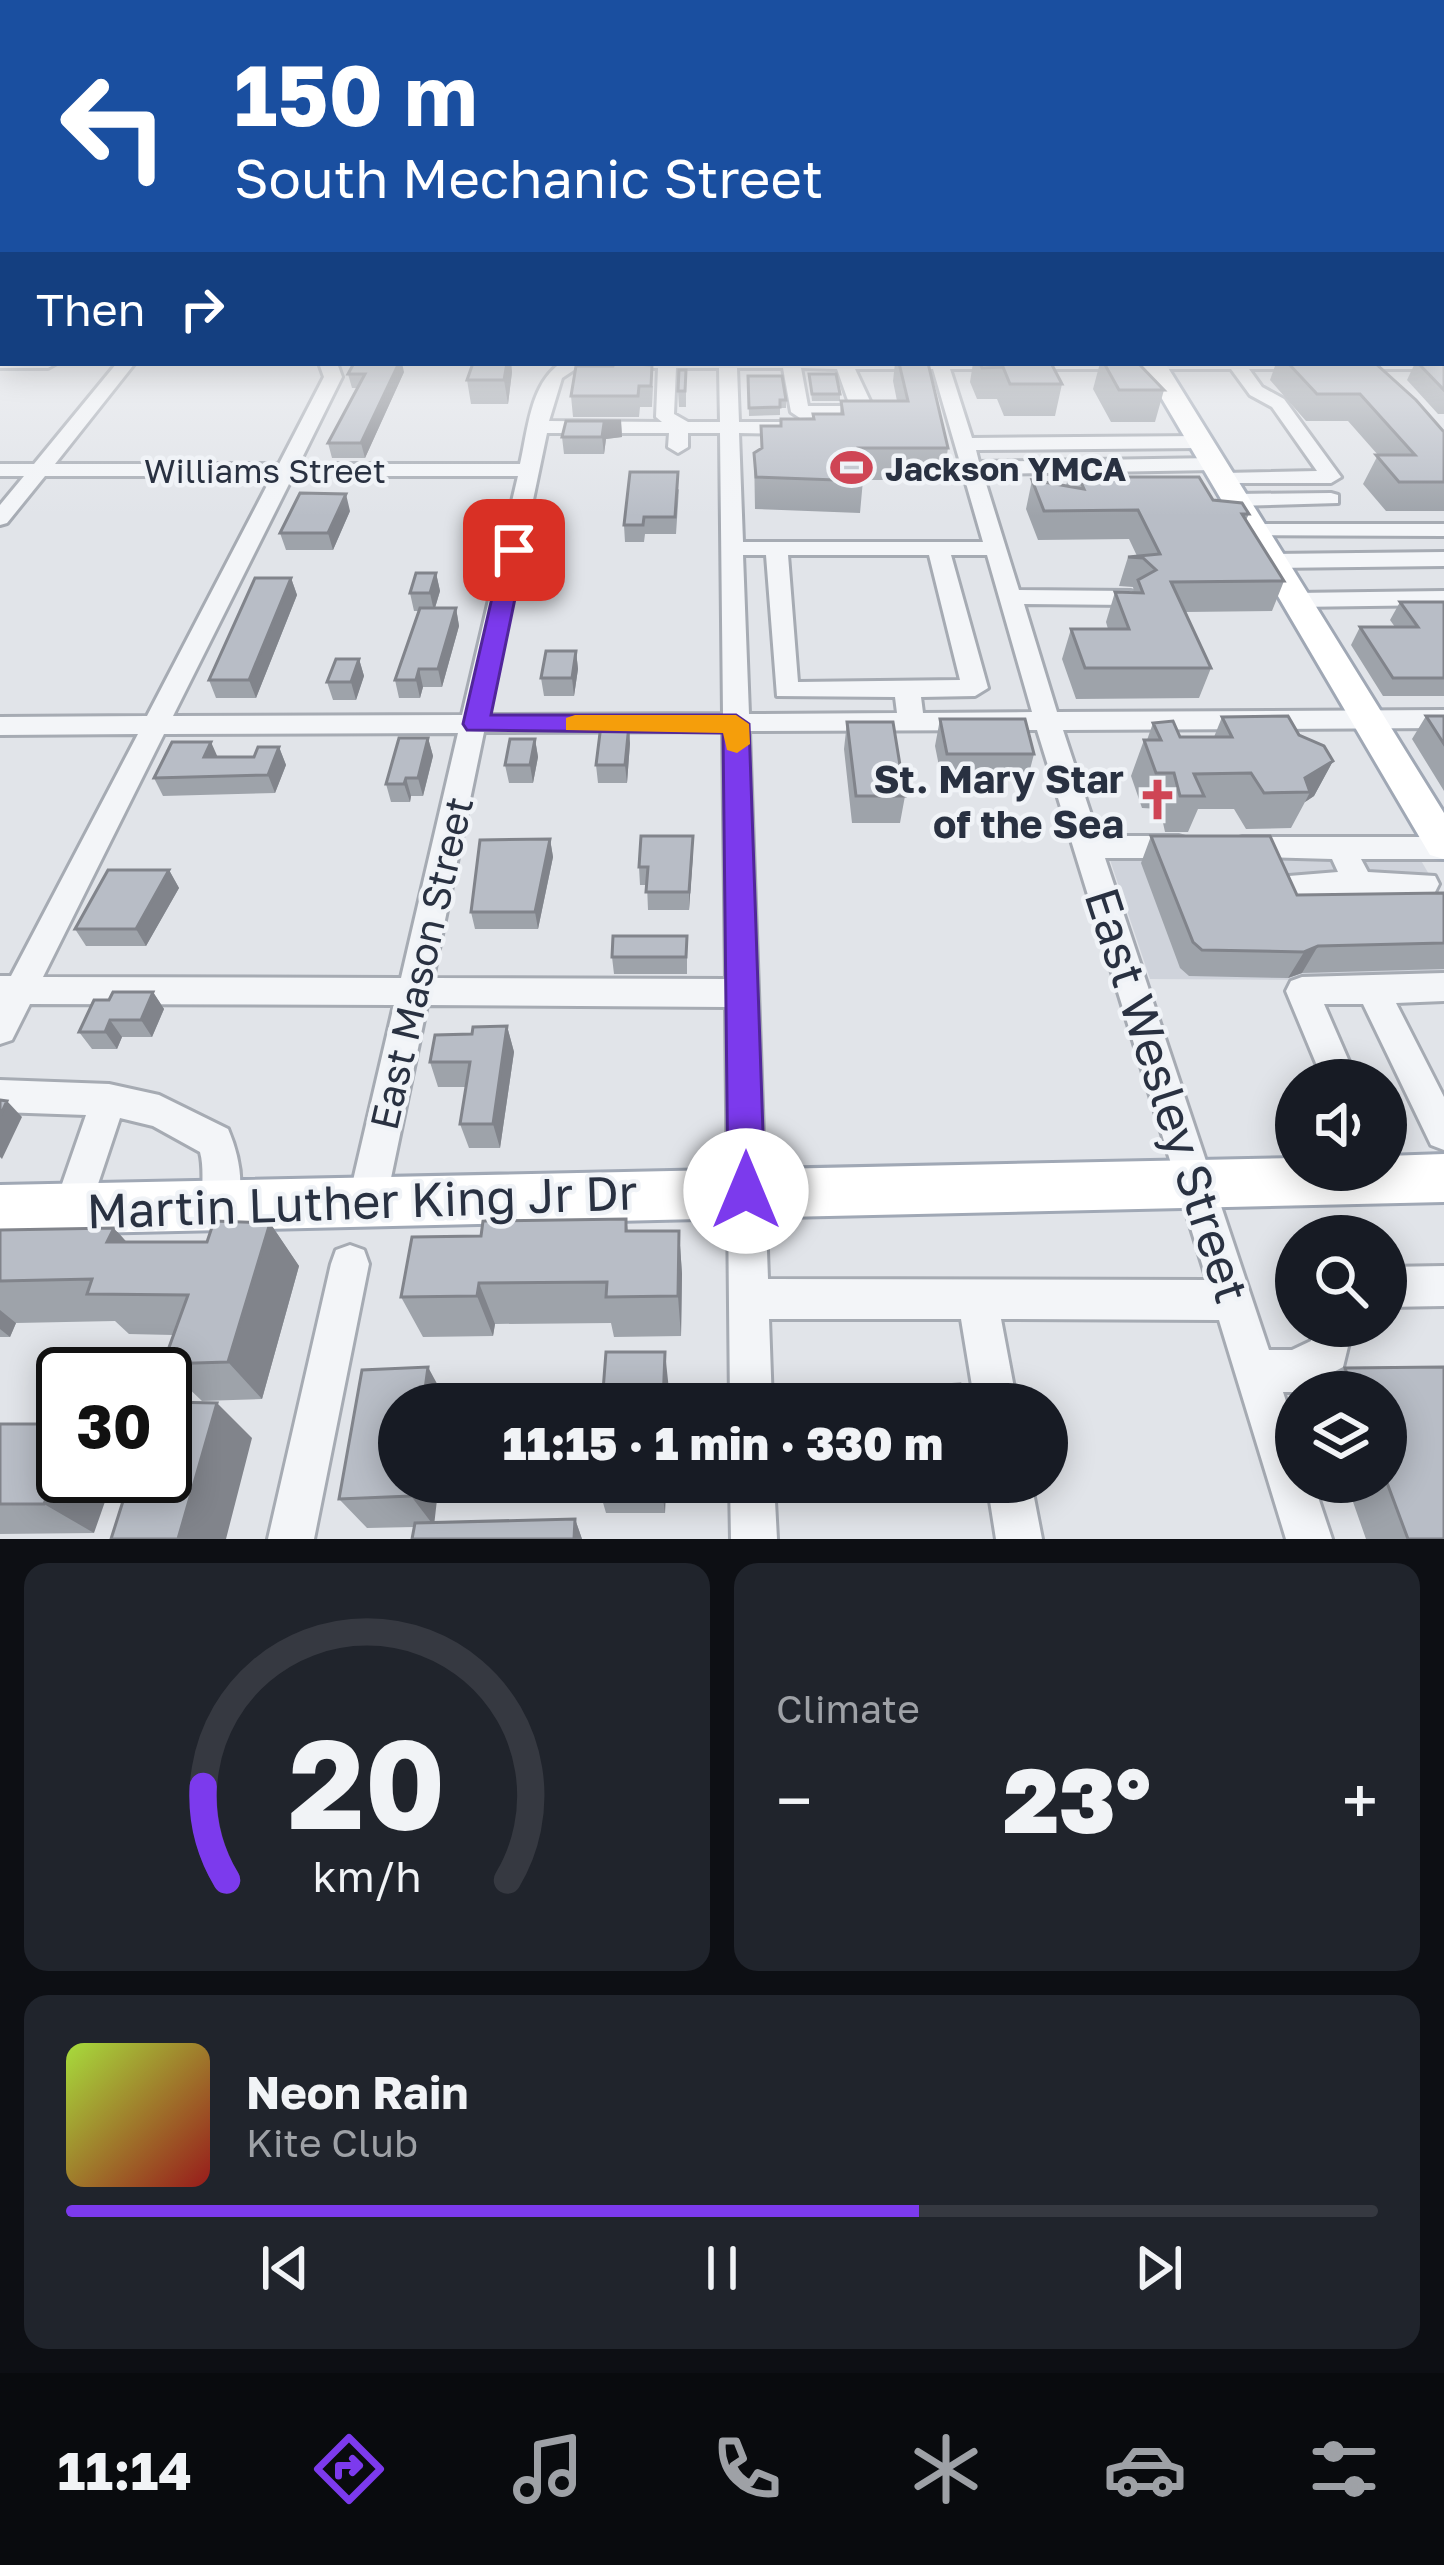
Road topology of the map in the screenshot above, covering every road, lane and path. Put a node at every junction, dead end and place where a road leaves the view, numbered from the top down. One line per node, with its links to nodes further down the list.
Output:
1 (119, 372): 19 (street)
2 (331, 372): 20 (street)
3 (562, 372): 13 (street, East Mason Street)
4 (646, 372): 16 (street)
5 (667, 372): 17 (street)
6 (728, 372): 14 (street)
7 (791, 372): 12 (street)
8 (847, 372): 12 (street)
9 (942, 372): 15 (street, East Wesley Street)
10 (1159, 372): 23 (main road)
11 (1242, 372): 23 (street)
12 (794, 420): 14 (street)
13 (539, 427): 16 (street); 21 (street, East Mason Street)
14 (728, 434): 17 (street); 27 (street)
15 (962, 436): 22 (street, East Wesley Street); 23 (street)
16 (644, 437): 17 (street)
17 (679, 437)
18 (0, 470): 19 (street, Williams Street)
19 (40, 470): 20 (street, Williams Street); 25 (street)
20 (286, 470): 21 (street, Williams Street); 44 (street)
21 (530, 470): 42 (street, East Mason Street)
22 (975, 476): 23 (street); 30 (street, East Wesley Street)
23 (1224, 486): 24 (street); 26 (street); 32 (main road)
24 (1331, 499)
25 (0, 519)
26 (1444, 530)
27 (731, 548): 28 (street); 43 (street)
28 (777, 548): 29 (street); 37 (street)
29 (938, 549): 30 (street); 37 (street)
30 (997, 549): 33 (street, East Wesley Street)
31 (1444, 559): 32 (street)
32 (1272, 561): 36 (main road)
33 (1011, 597): 34 (street); 40 (street, East Wesley Street)
34 (1131, 598)
35 (1444, 598): 36 (street)
36 (1295, 600): 38 (main road)
37 (907, 689): 41 (street)
38 (1366, 718): 39 (street); 40 (street); 46 (main road)
39 (1444, 719)
40 (1047, 721): 41 (street); 47 (street, East Wesley Street)
41 (911, 723): 43 (street)
42 (476, 724): 43 (street); 44 (street); 55 (street, East Mason Street)
43 (736, 724): 56 (street)
44 (158, 725): 45 (street); 53 (street)
45 (0, 726)
46 (1444, 846): 48 (street)
47 (1088, 847): 48 (street); 65 (street, East Wesley Street)
48 (1341, 848): 50 (street)
49 (1300, 884): 50 (street)
50 (1358, 884): 51 (street)
51 (1424, 884)
52 (1444, 987): 54 (street)
53 (11, 991): 55 (street); 57 (street)
54 (1373, 991): 58 (street); 61 (street)
55 (416, 992): 56 (street); 67 (street, East Mason Street)
56 (745, 993): 66 (street)
57 (0, 1030)
58 (1331, 1059)
59 (0, 1096): 60 (street)
60 (109, 1100): 68 (street); 70 (street)
61 (1444, 1133)
62 (1407, 1176): 63 (main road, Martin Luther King Jr Dr)
63 (1444, 1178)
64 (1275, 1180): 65 (main road, Martin Luther King Jr Dr)
65 (1194, 1183): 66 (main road, Martin Luther King Jr Dr); 76 (street, East Wesley Street)
66 (746, 1191): 67 (main road, Martin Luther King Jr Dr); 74 (street)
67 (367, 1202): 68 (main road, Martin Luther King Jr Dr)
68 (220, 1206): 70 (main road, Martin Luther King Jr Dr)
69 (0, 1210): 70 (main road, Martin Luther King Jr Dr)
70 (72, 1210)
71 (350, 1264): 83 (street)
72 (1444, 1286): 73 (street)
73 (1407, 1287)
74 (748, 1300): 75 (street); 79 (street)
75 (978, 1300): 76 (street); 80 (street)
76 (1234, 1300): 78 (street, East Wesley Street)
77 (1330, 1347): 78 (street)
78 (1255, 1371): 86 (street, East Wesley Street)
79 (750, 1383)
80 (992, 1383)
81 (753, 1503): 84 (street)
82 (1013, 1503): 85 (street)
83 (291, 1539)
84 (754, 1539)
85 (1019, 1539)
86 (1309, 1539)

